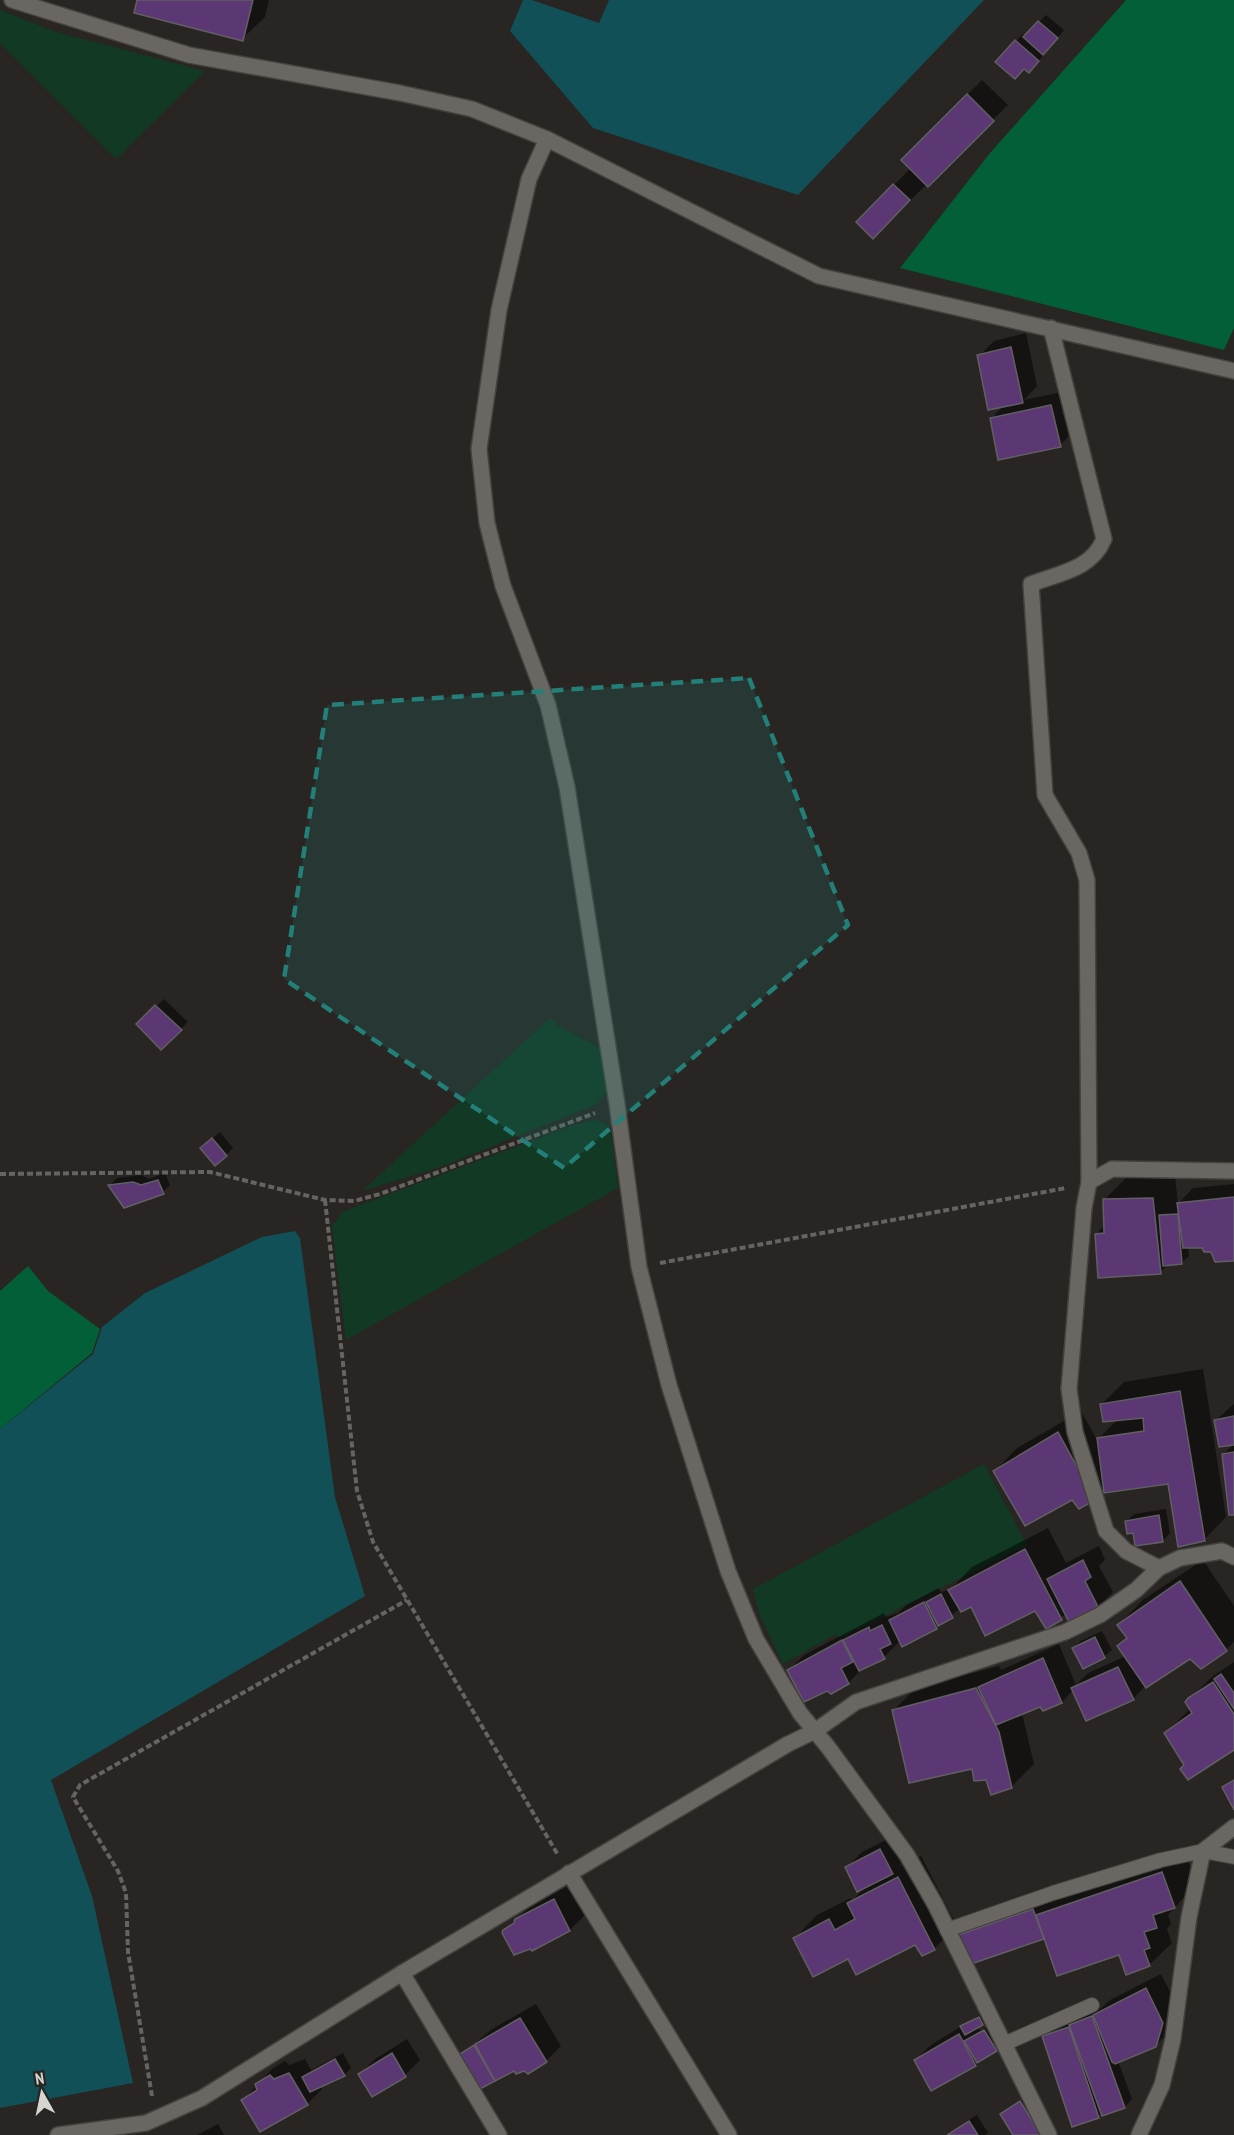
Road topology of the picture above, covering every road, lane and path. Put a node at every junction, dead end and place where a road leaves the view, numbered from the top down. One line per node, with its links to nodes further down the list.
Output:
1 (12, 0): 2 (street)
2 (547, 139): 3 (street); 5 (street)
3 (1051, 328): 4 (street); 8 (street)
4 (1234, 371)
5 (617, 1104): 9 (path); 10 (street)
6 (1234, 1171): 8 (street)
7 (0, 1174): 9 (path)
8 (1089, 1182): 10 (path); 12 (street)
9 (325, 1200): 13 (path)
10 (639, 1267): 14 (street)
11 (1234, 1557): 12 (street)
12 (1159, 1568): 14 (street)
13 (407, 1600): 18 (path); 23 (path)
14 (815, 1731): 18 (street); 19 (street)
15 (1234, 1827): 16 (street)
16 (1203, 1851): 17 (lane); 19 (lane); 28 (street)
17 (1234, 1857)
18 (569, 1873): 20 (street); 26 (street)
19 (947, 1930): 22 (street)
20 (402, 1972): 23 (street); 25 (street)
21 (1092, 2005): 22 (lane)
22 (1004, 2044): 27 (street)
23 (146, 2123): 24 (street)
24 (58, 2135)
25 (499, 2135)
26 (729, 2135)
27 (1049, 2135)
28 (1139, 2135)

